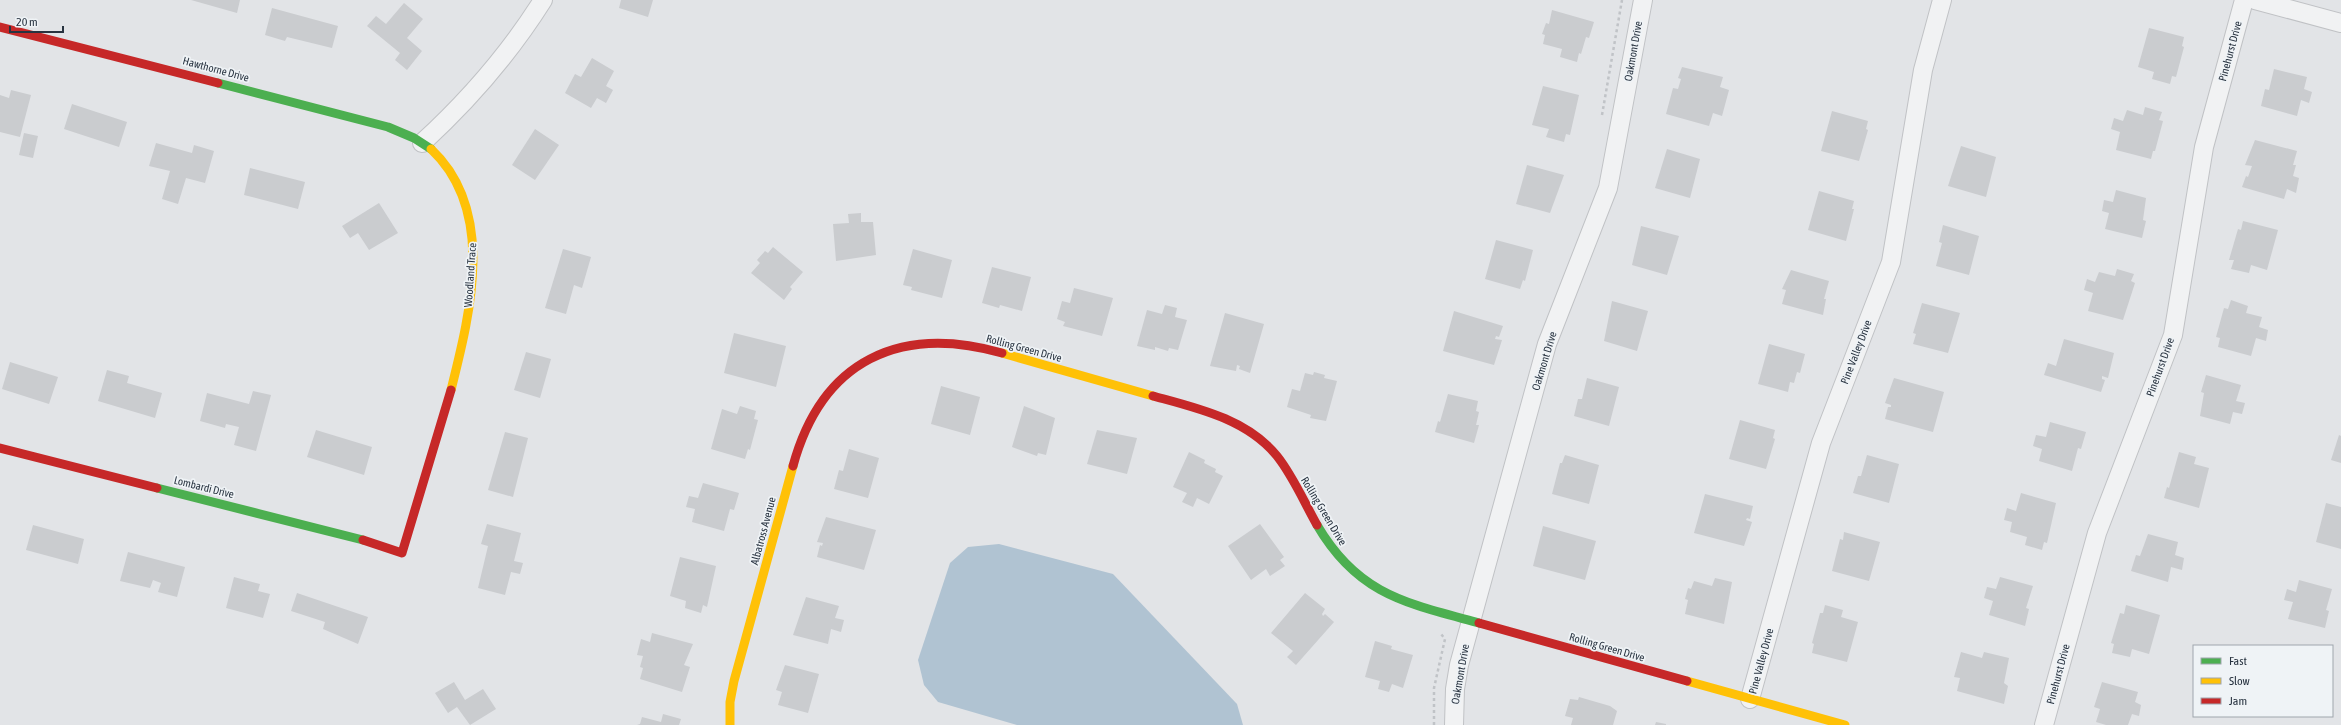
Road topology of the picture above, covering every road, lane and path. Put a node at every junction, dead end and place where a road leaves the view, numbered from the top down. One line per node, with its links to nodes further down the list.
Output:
1 (543, 0): 8 (street)
2 (1643, 0): 12 (street, Oakmont Drive)
3 (1942, 0): 14 (street, Pine Valley Drive)
4 (2244, 0): 19 (street, Pinehurst Drive)
5 (2255, 0): 6 (street)
6 (2341, 23)
7 (0, 27): 8 (street, Hawthorne Drive)
8 (422, 143): 11 (street, Woodland Trace)
9 (861, 363): 12 (street, Rolling Green Drive); 15 (street, Albatross Avenue)
10 (0, 448): 11 (street, Lombardi Drive)
11 (402, 553)
12 (1471, 621): 14 (street, Rolling Green Drive); 17 (street, Oakmont Drive)
13 (1437, 632): 16 (path)
14 (1750, 699): 18 (street, Rolling Green Drive)
15 (730, 725)
16 (1434, 725)
17 (1454, 725)
18 (1845, 725)
19 (2044, 725)

